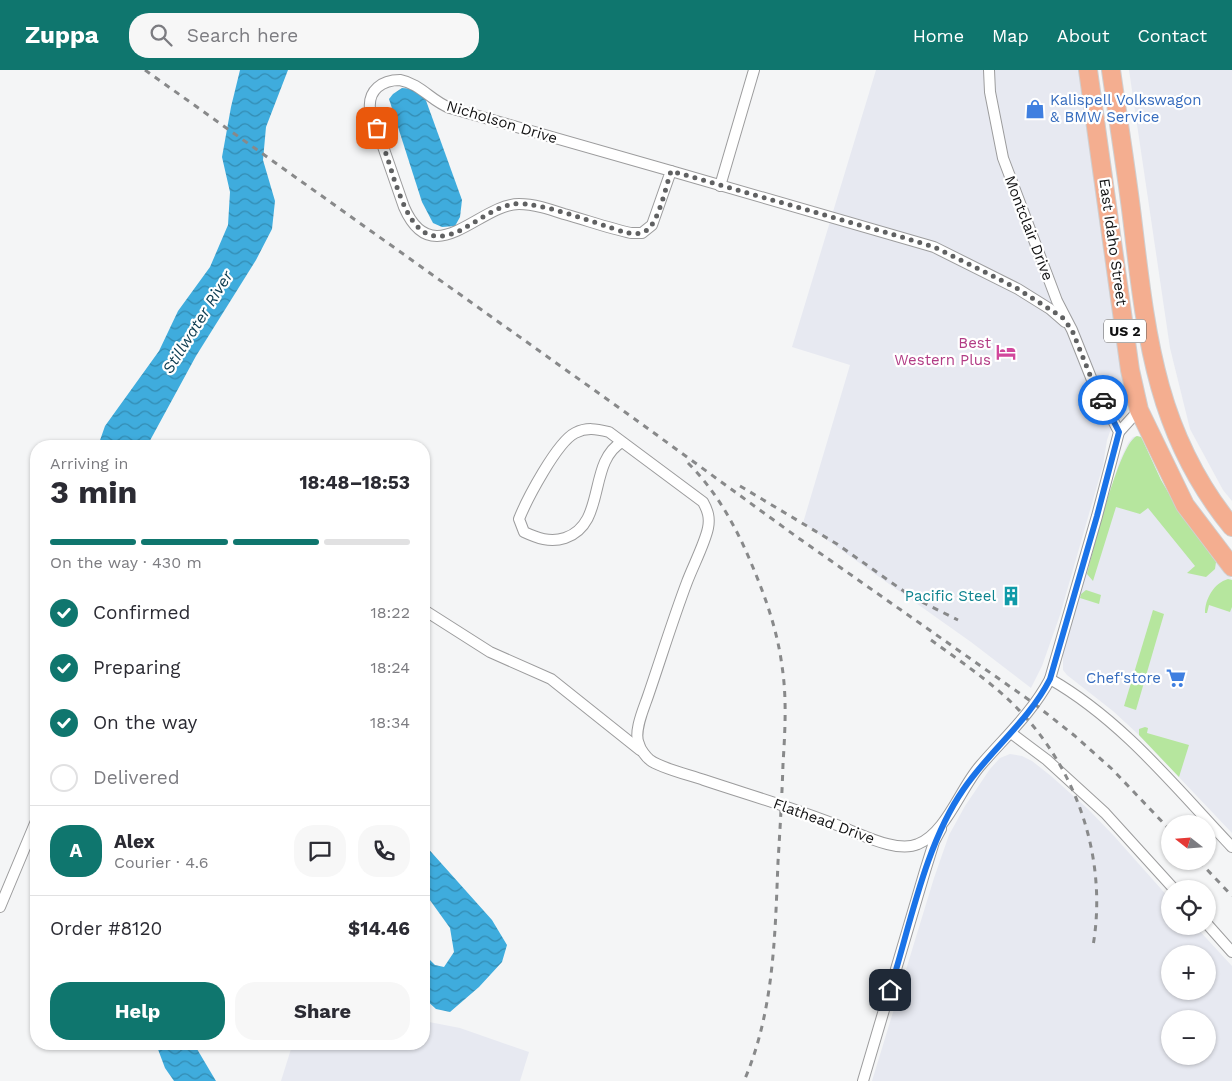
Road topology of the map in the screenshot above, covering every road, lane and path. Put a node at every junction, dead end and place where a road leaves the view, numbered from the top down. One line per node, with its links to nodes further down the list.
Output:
1 (754, 70): 6 (street)
2 (989, 70): 7 (street, Montclair Drive)
3 (1088, 70): 8 (highway, East Idaho Street / US 2)
4 (1111, 74): 11 (highway, East Idaho Street / US 2)
5 (671, 171): 5 (street, Nicholson Drive); 6 (street, Nicholson Drive)
6 (720, 186): 7 (street, Nicholson Drive)
7 (1072, 330): 9 (street, Montclair Drive)
8 (1139, 410): 9 (street); 12 (highway, East Idaho Street / US 2)
9 (1119, 432): 14 (street)
10 (622, 442): 10 (street); 16 (street)
11 (1232, 527)
12 (1232, 567)
13 (430, 614): 16 (street)
14 (1050, 679): 15 (street, Flathead Drive); 19 (street)
15 (1011, 733): 17 (street, Flathead Drive); 20 (street)
16 (649, 760): 17 (street, Flathead Drive)
17 (948, 815): 24 (street)
18 (30, 836): 21 (street)
19 (1232, 847)
20 (1166, 880)
21 (0, 908)
22 (1216, 934): 23 (street)
23 (1232, 952)
24 (863, 1081)

